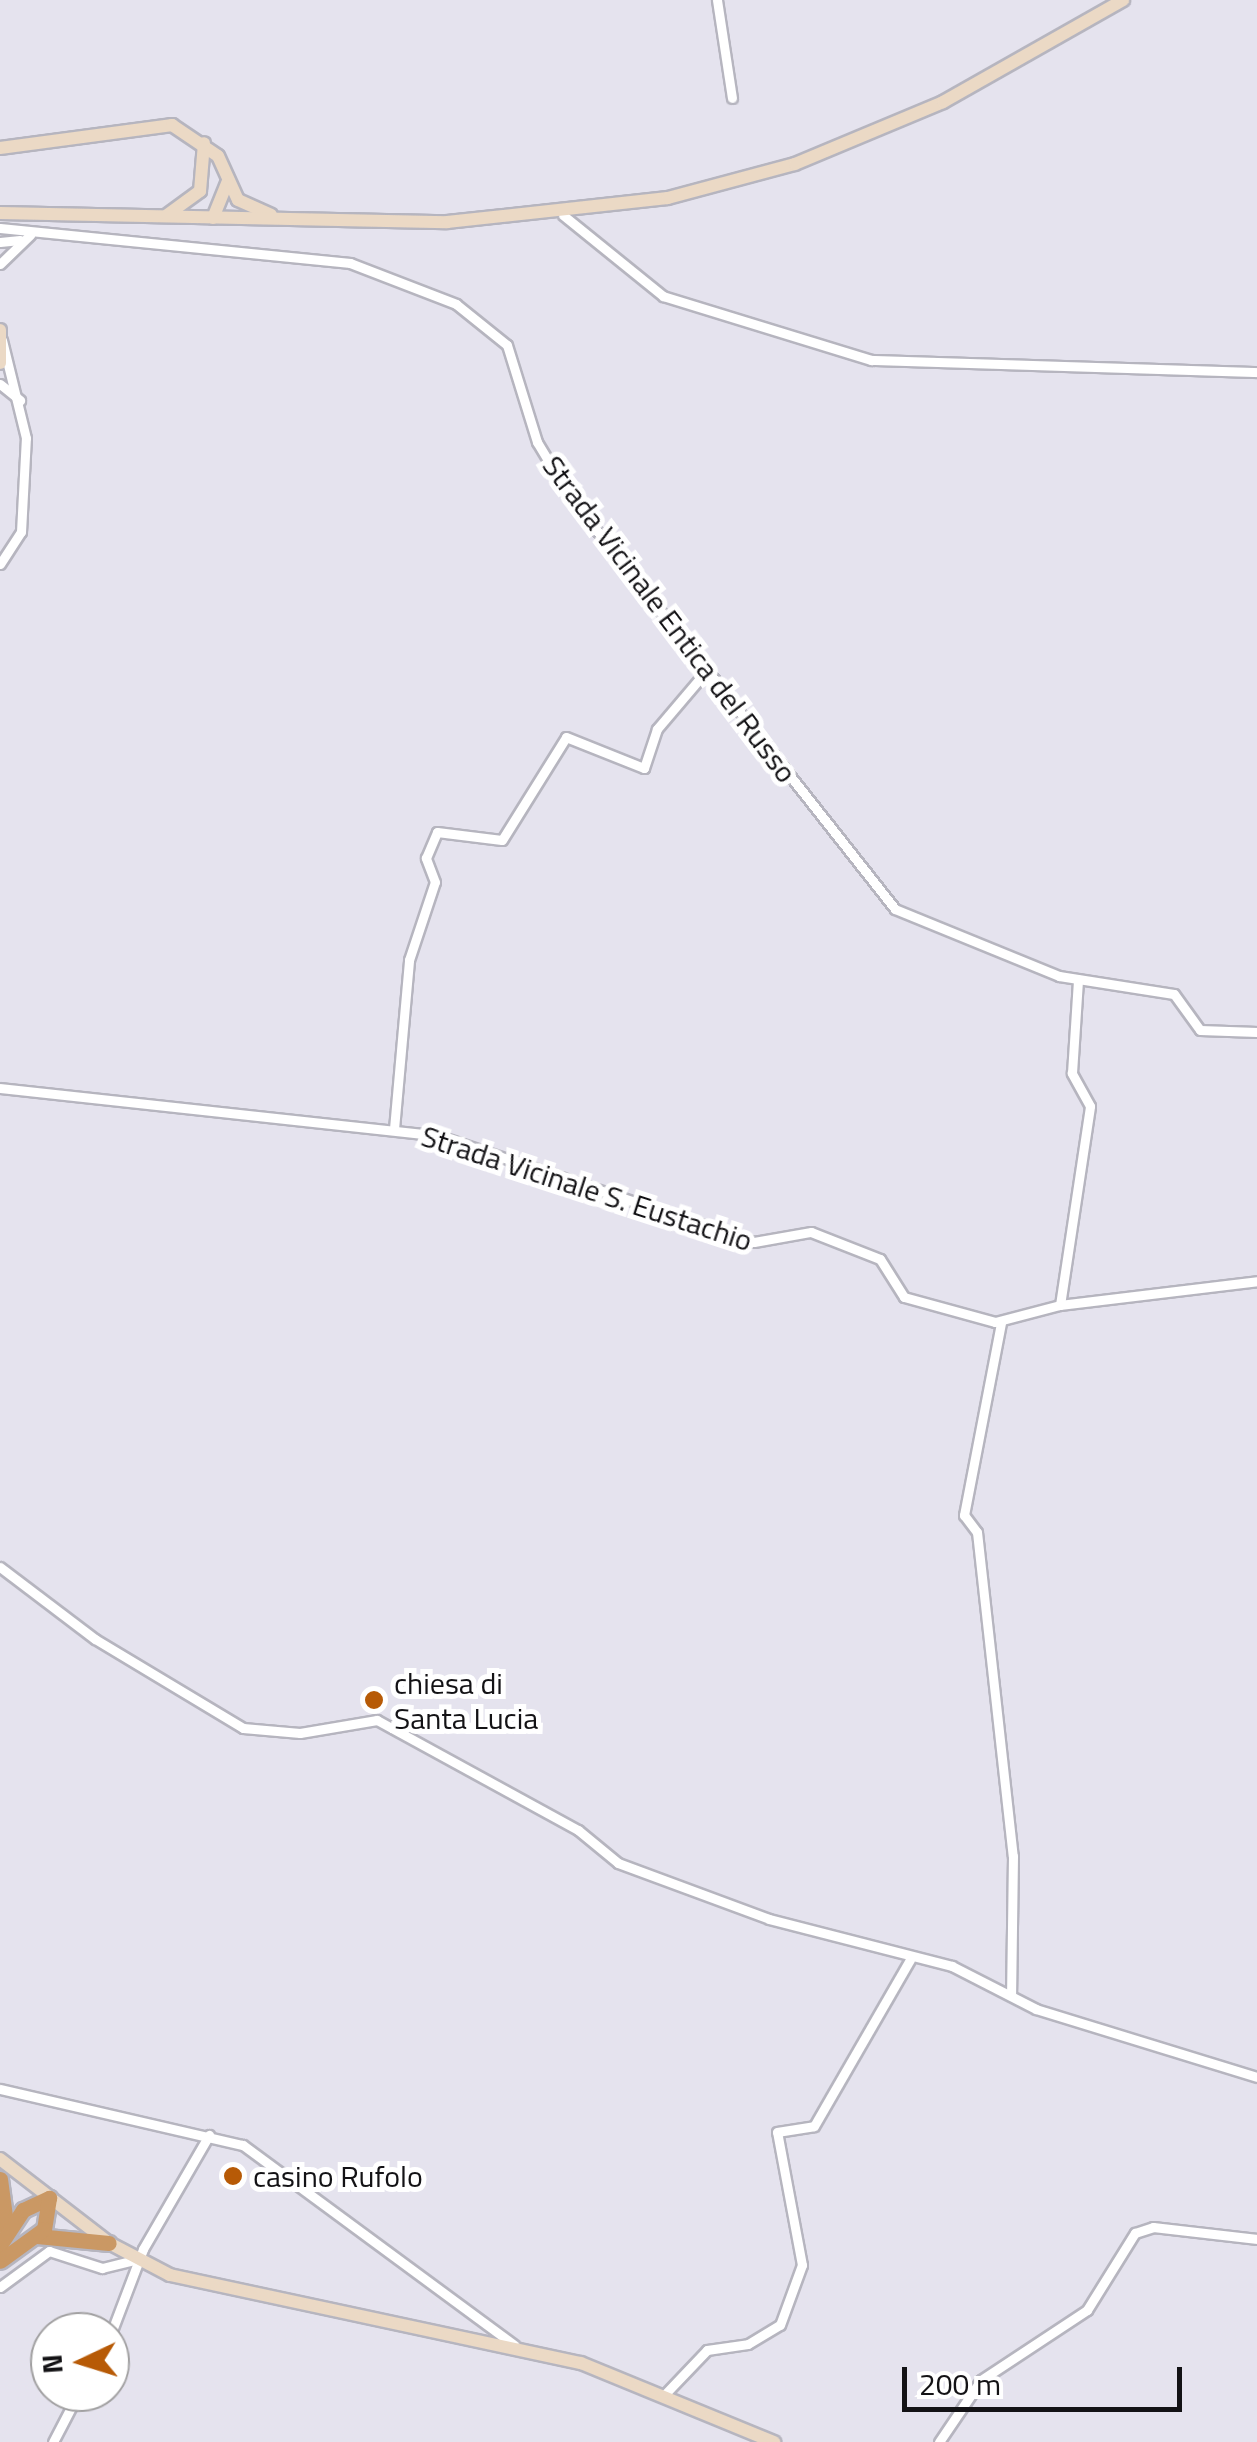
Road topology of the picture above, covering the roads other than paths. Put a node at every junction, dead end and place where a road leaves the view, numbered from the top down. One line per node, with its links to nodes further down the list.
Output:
1 (717, 0): 3 (street)
2 (1124, 0): 9 (main road)
3 (732, 98)
4 (204, 143): 5 (main road); 6 (main road); 7 (main road)
5 (0, 148)
6 (227, 183): 11 (main road); 12 (main road)
7 (200, 191): 10 (main road); 11 (main road)
8 (0, 213): 10 (main road)
9 (563, 214): 12 (main road); 19 (street)
10 (165, 216): 11 (main road)
11 (213, 218): 12 (main road)
12 (288, 220)
13 (0, 228): 14 (street)
14 (26, 237): 15 (street); 16 (street); 23 (street, Strada Vicinale Entica del Russo)
15 (0, 242)
16 (0, 264)
17 (1, 334): 18 (main road); 21 (street)
18 (0, 363)
19 (1257, 372)
20 (0, 384): 21 (street)
21 (22, 402): 22 (street)
22 (0, 564)
23 (707, 670): 24 (street, Strada Vicinale Entica del Russo); 27 (street)
24 (1078, 979): 25 (street, Strada Vicinale Entica del Russo); 29 (street)
25 (1257, 1032)
26 (0, 1088): 27 (street, Strada Vicinale S. Eustachio)
27 (394, 1129): 30 (street, Strada Vicinale S. Eustachio)
28 (1257, 1281): 29 (street)
29 (1060, 1305): 30 (street)
30 (1001, 1323): 33 (street)
31 (0, 1567): 32 (street)
32 (910, 1960): 33 (street); 49 (street)
33 (1011, 1994): 34 (street)
34 (1257, 2077)
35 (0, 2089): 36 (street)
36 (209, 2136): 44 (street); 48 (street)
37 (0, 2159): 39 (main road)
38 (0, 2179): 41 (highway)
39 (49, 2198): 40 (highway); 41 (highway); 43 (main road)
40 (37, 2236): 43 (highway); 45 (highway)
41 (4, 2238)
42 (1257, 2239): 53 (street)
43 (109, 2243): 44 (main road)
44 (138, 2259): 46 (street); 47 (street); 48 (main road)
45 (0, 2261)
46 (0, 2287)
47 (119, 2312)
48 (520, 2350): 49 (main road)
49 (666, 2393): 52 (main road)
50 (68, 2412): 51 (street)
51 (54, 2442)
52 (774, 2442)
53 (940, 2442)

